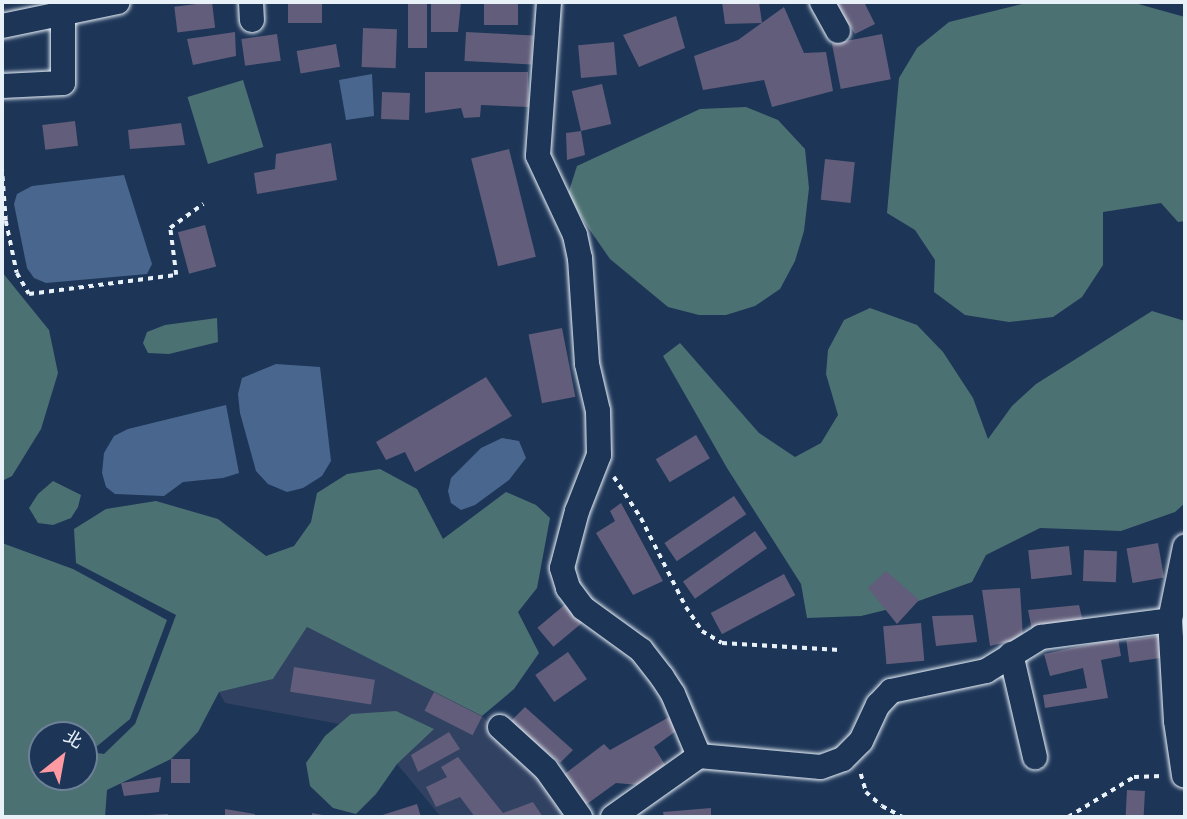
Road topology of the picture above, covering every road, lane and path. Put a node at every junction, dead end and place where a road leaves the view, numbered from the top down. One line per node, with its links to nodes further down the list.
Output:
1 (118, 2): 4 (street)
2 (549, 2): 10 (street)
3 (822, 2): 6 (street)
4 (51, 11): 5 (street); 7 (street)
5 (2, 26)
6 (838, 31)
7 (2, 86)
8 (2, 166): 9 (path)
9 (203, 204)
10 (599, 455): 13 (path); 18 (street)
11 (1185, 547): 12 (street)
12 (1170, 620): 14 (street); 15 (street)
13 (840, 650)
14 (1011, 654): 17 (street); 19 (street)
15 (1181, 720): 20 (street)
16 (500, 727): 21 (street)
17 (861, 741): 18 (street); 23 (path)
18 (699, 757): 22 (street)
19 (1034, 757)
20 (1184, 775): 24 (path)
21 (580, 817)
22 (613, 817)
23 (903, 817)
24 (1068, 817)

